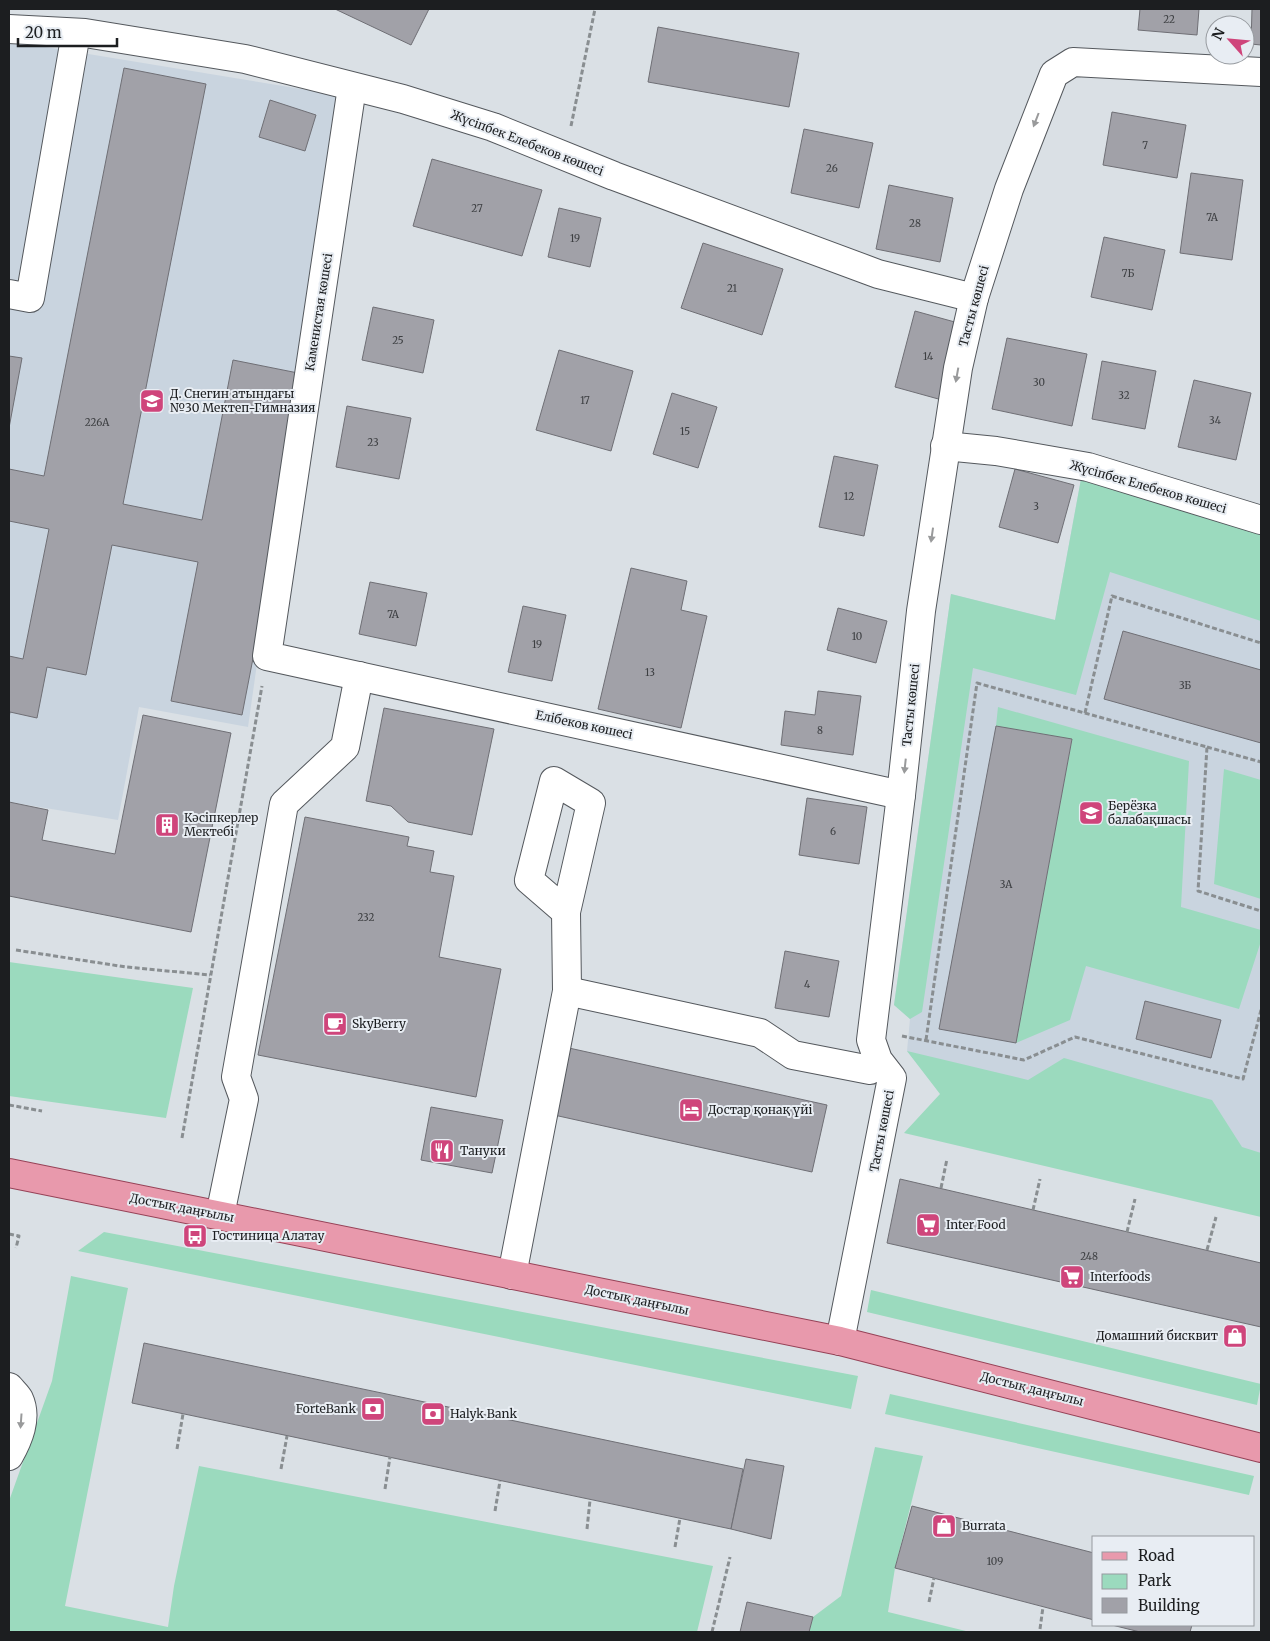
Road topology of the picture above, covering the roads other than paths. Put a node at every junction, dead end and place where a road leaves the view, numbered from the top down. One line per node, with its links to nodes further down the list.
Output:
1 (9, 29): 2 (street, Жүсіпбек Елебеков көшесі)
2 (76, 33): 4 (street, Жүсіпбек Елебеков көшесі); 5 (street)
3 (1261, 72): 6 (street, Тасты көшесі, one-way to 6)
4 (352, 87): 6 (street, Жүсіпбек Елебеков көшесі); 9 (street, Каменистая көшесі)
5 (9, 294)
6 (974, 298): 7 (street, Тасты көшесі, one-way to 7)
7 (945, 446): 8 (street, Жүсіпбек Елебеков көшесі); 11 (street, Тасты көшесі, one-way to 11)
8 (1261, 520)
9 (267, 656): 10 (street, Елібеков көшесі)
10 (359, 676): 11 (street, Елібеков көшесі); 16 (street)
11 (902, 795): 18 (street, Тасты көшесі)
12 (566, 912): 13 (street)
13 (567, 991): 14 (street); 17 (street)
14 (870, 1070)
15 (9, 1173): 16 (main road, Достық даңғылы)
16 (220, 1215): 17 (main road, Достық даңғылы)
17 (512, 1275): 18 (main road, Достық даңғылы)
18 (840, 1341): 20 (main road, Достық даңғылы)
19 (9, 1387): 21 (street, one-way to 21)
20 (1261, 1448)
21 (9, 1456)

